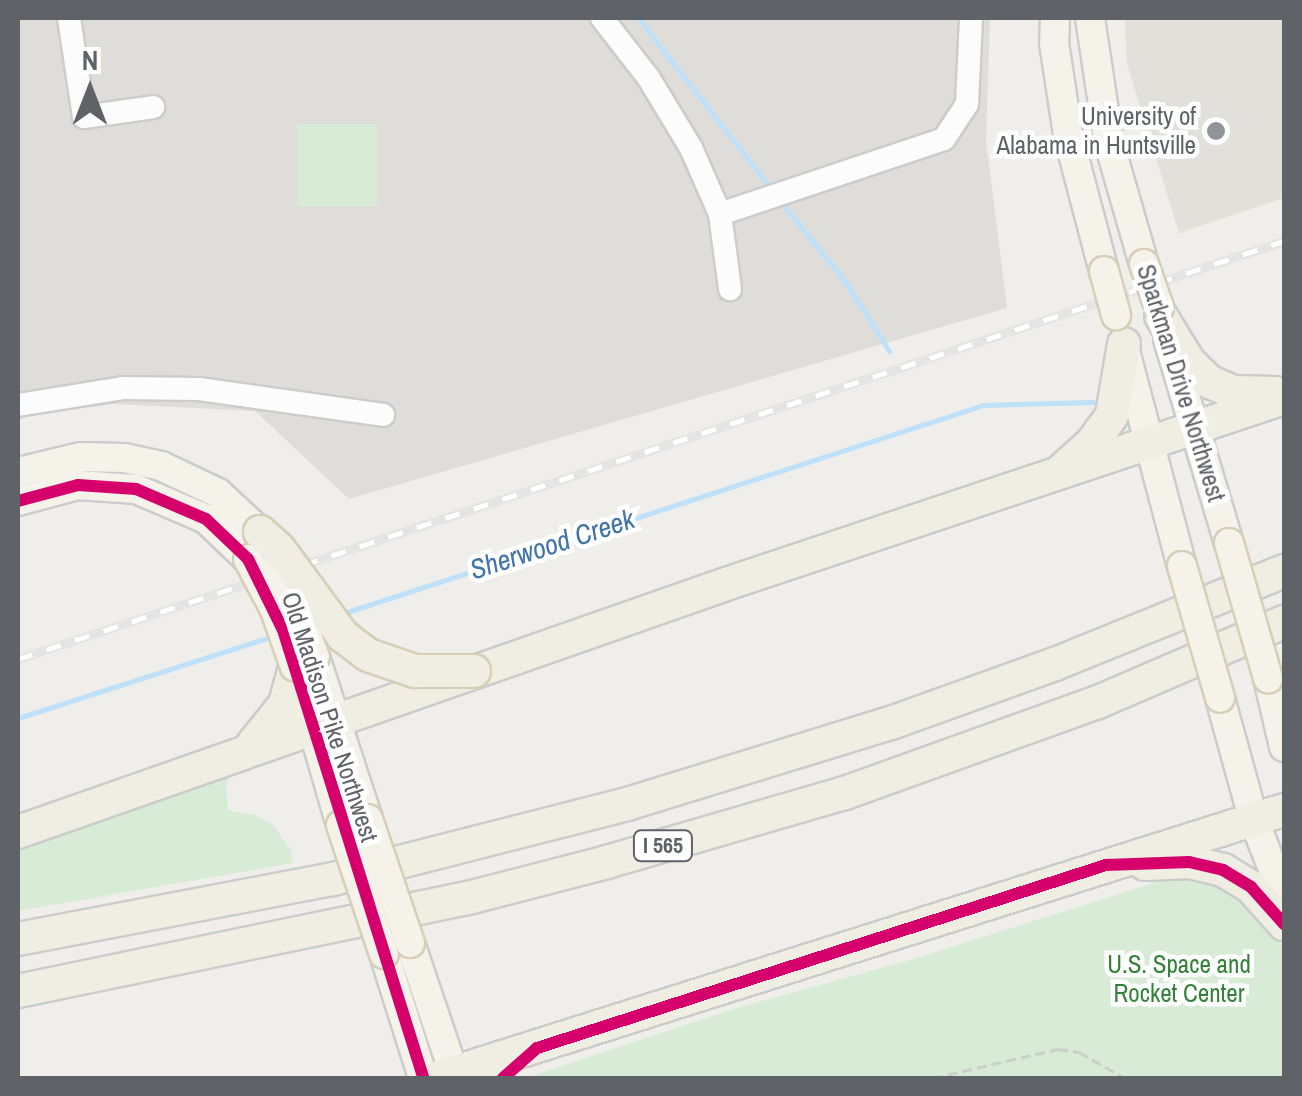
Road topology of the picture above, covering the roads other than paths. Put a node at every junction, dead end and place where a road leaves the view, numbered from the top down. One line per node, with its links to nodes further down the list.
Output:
1 (70, 18): 6 (lane)
2 (602, 18): 7 (lane)
3 (971, 18): 7 (lane)
4 (1055, 18): 10 (main road, Sparkman Drive Northwest, bridge)
5 (1090, 18): 9 (main road, Sparkman Drive Northwest, bridge)
6 (153, 107)
7 (720, 214): 8 (lane)
8 (730, 288)
9 (1160, 311): 11 (highway); 14 (main road, Sparkman Drive Northwest)
10 (1120, 330): 15 (main road, Sparkman Drive Northwest); 17 (highway)
11 (1284, 395): 14 (highway)
12 (18, 405): 13 (lane)
13 (383, 415)
14 (1194, 428): 15 (highway); 25 (main road, Sparkman Drive Northwest, bridge)
15 (1148, 447): 17 (highway); 28 (main road, Sparkman Drive Northwest, bridge)
16 (18, 472): 19 (main road, Old Madison Pike Northwest)
17 (1057, 474): 23 (highway)
18 (18, 502): 19 (main road, Old Madison Pike Northwest)
19 (260, 548): 22 (main road, Old Madison Pike Northwest, bridge); 23 (highway, bridge)
20 (1284, 571): 34 (highway, I 565)
21 (1284, 622): 35 (highway, I 565)
22 (305, 662): 24 (main road, Old Madison Pike Northwest); 26 (highway)
23 (474, 671): 24 (highway)
24 (323, 723): 26 (highway); 29 (main road, Old Madison Pike Northwest)
25 (1284, 747)
26 (250, 748): 30 (highway)
27 (1284, 810): 28 (highway)
28 (1252, 818): 31 (highway); 32 (main road, Sparkman Drive Northwest)
29 (354, 822): 37 (main road, Old Madison Pike Northwest, bridge); 37 (main road, Old Madison Pike Northwest, bridge)
30 (18, 832)
31 (1106, 865): 33 (highway); 36 (highway)
32 (1284, 897)
33 (1284, 924)
34 (18, 939)
35 (18, 991)
36 (537, 1048): 37 (highway); 38 (highway)
37 (442, 1077)
38 (502, 1078)

